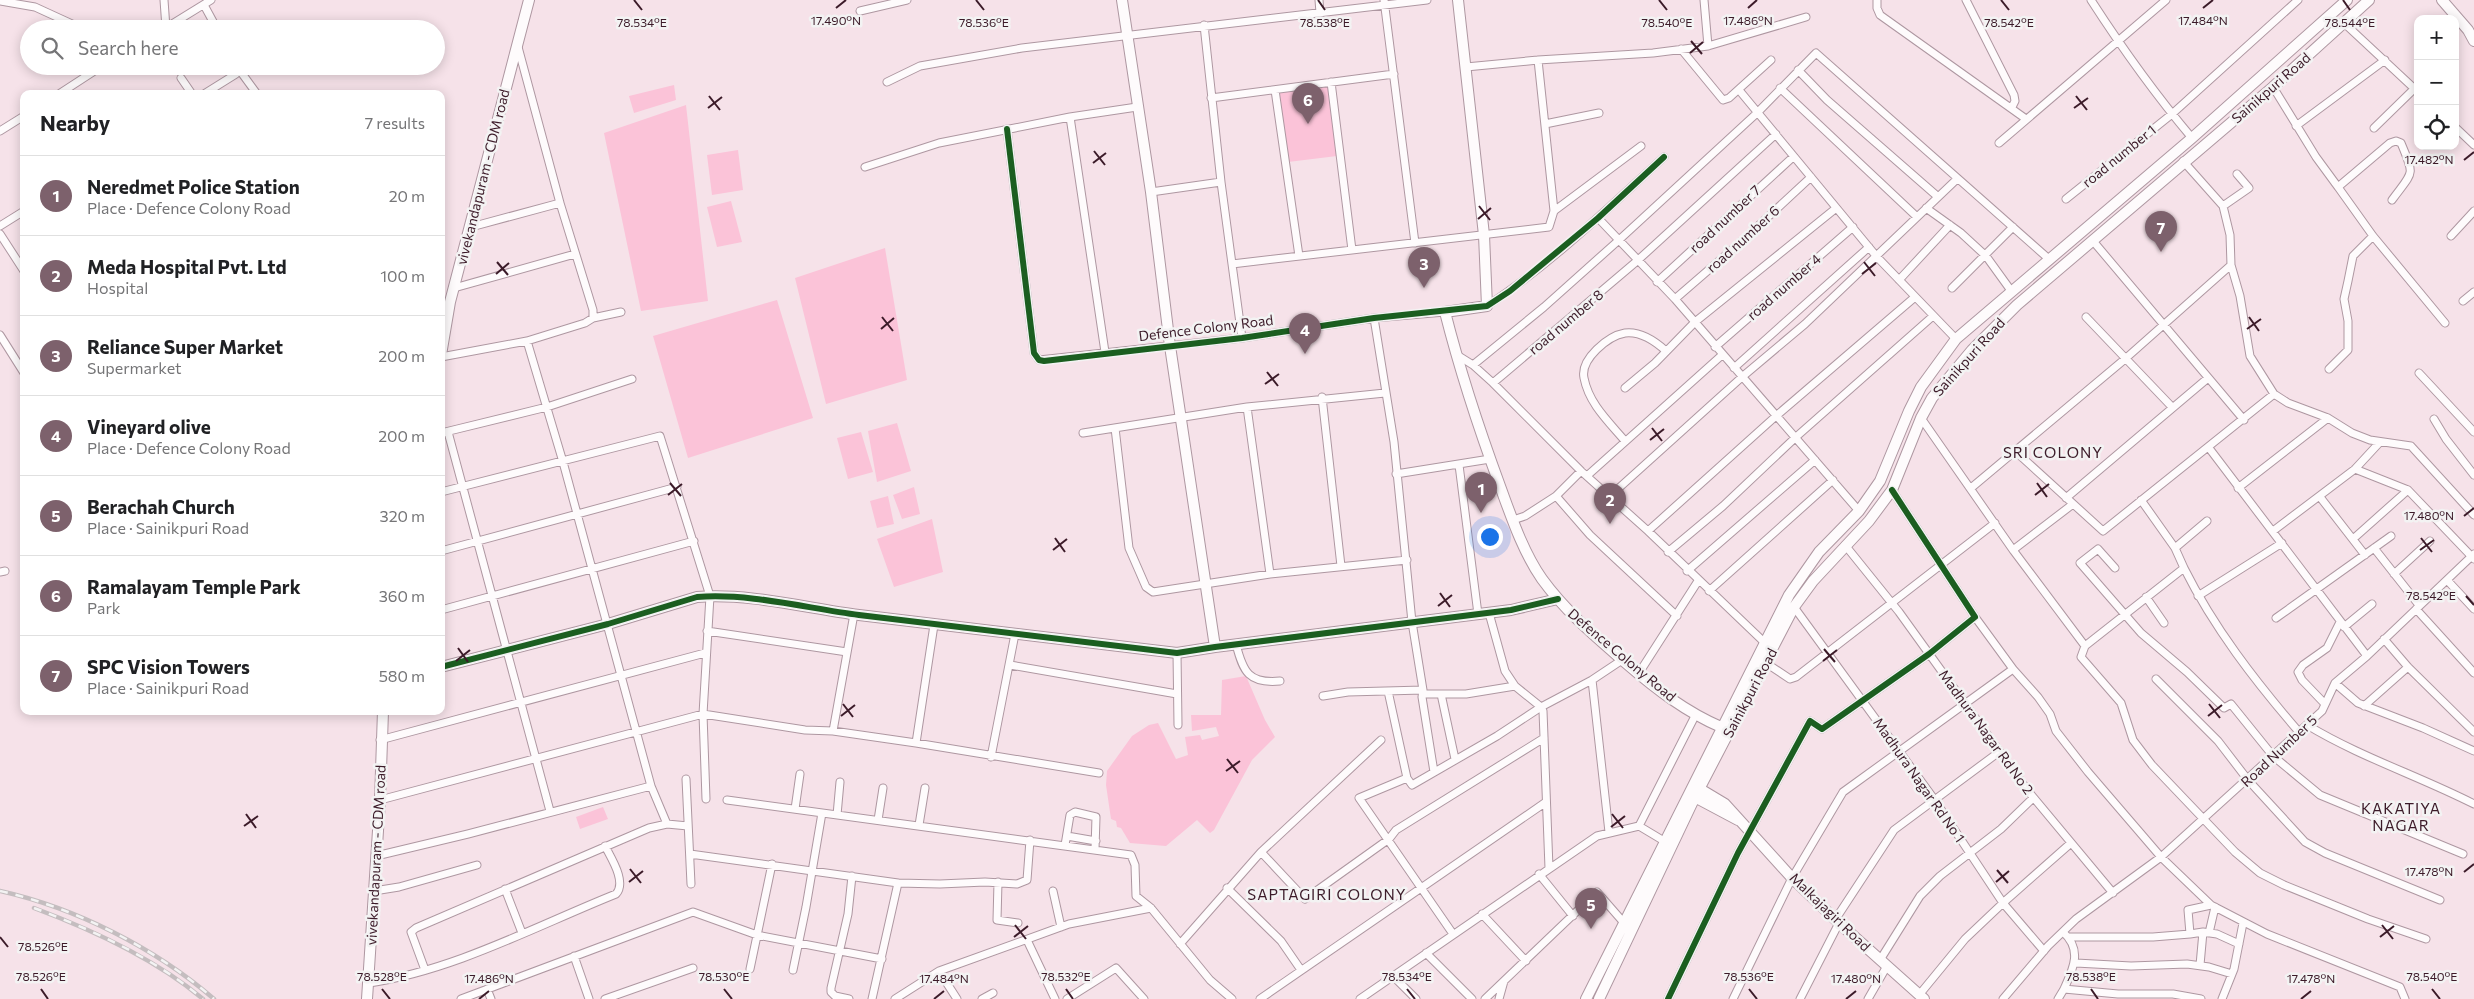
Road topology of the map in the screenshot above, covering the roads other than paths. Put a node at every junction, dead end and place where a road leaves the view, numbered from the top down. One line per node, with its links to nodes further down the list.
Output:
1 (164, 0): 25 (street)
2 (211, 0): 20 (street)
3 (529, 0): 34 (street, vivekandapuram - CDM road)
4 (907, 0): 21 (street)
5 (1122, 0): 30 (street)
6 (1319, 0): 22 (street)
7 (1427, 0): 19 (street)
8 (1458, 0): 41 (street)
9 (1704, 0): 35 (street)
10 (1877, 0): 62 (street)
11 (1966, 0): 62 (street)
12 (2091, 0): 33 (street)
13 (2166, 0): 33 (street)
14 (2298, 0): 65 (street, road number 1)
15 (2348, 0): 31 (street, Sainikpuri Road)
16 (2369, 0): 28 (street, Sainikpuri Road)
17 (2442, 0): 32 (street)
18 (0, 1): 24 (street)
19 (1385, 3): 22 (street); 43 (street)
20 (204, 5): 26 (street); 27 (street)
21 (860, 11)
22 (1320, 12): 29 (street)
23 (1806, 18): 35 (street)
24 (63, 20)
25 (165, 20)
26 (179, 20)
27 (212, 20)
28 (2344, 23): 37 (street, Sainikpuri Road); 40 (street)
29 (1204, 25): 30 (street); 60 (street)
30 (1126, 35): 48 (street); 61 (street)
31 (2305, 37): 37 (street); 76 (street, Sainikpuri Road)
32 (2474, 40)
33 (2119, 43): 65 (street); 68 (street)
34 (518, 46): 93 (street); 104 (street, vivekandapuram - CDM road)
35 (1708, 46): 36 (street)
36 (1681, 49): 38 (street); 58 (street)
37 (2316, 49): 51 (street, Sainikpuri Road)
38 (1538, 60): 41 (street); 69 (street)
39 (1771, 60): 58 (street)
40 (2385, 60): 52 (street); 70 (street)
41 (1466, 67): 108 (street)
42 (1798, 70): 50 (street); 86 (street); 90 (street)
43 (1394, 74): 49 (street); 113 (street)
44 (86, 75): 53 (street)
45 (234, 75): 55 (street)
46 (244, 75): 56 (street)
47 (181, 78): 54 (street)
48 (886, 82)
49 (1331, 82): 57 (street); 115 (street)
50 (1780, 88): 64 (street); 101 (street)
51 (2273, 88): 70 (street); 82 (street, Sainikpuri Road)
52 (2414, 89)
53 (65, 90)
54 (189, 90)
55 (210, 90)
56 (255, 90)
57 (1276, 90): 60 (street); 117 (street)
58 (1739, 90): 64 (street)
59 (2414, 93): 71 (street)
60 (1211, 98): 87 (street)
61 (1137, 107): 66 (street); 89 (street)
62 (2012, 107): 68 (street)
63 (1599, 113): 69 (street)
64 (1757, 113): 75 (street); 111 (street)
65 (2172, 114): 76 (street); 91 (street, road number 1)
66 (1070, 117): 72 (street); 152 (street)
67 (20, 118): 73 (street)
68 (2026, 119): 77 (street)
69 (1545, 124): 97 (street)
70 (2296, 126): 88 (street)
71 (2374, 128)
72 (1008, 129): 83 (street); 152 (street, Defence Colony Road)
73 (0, 130)
74 (2459, 132): 78 (street)
75 (1776, 134): 81 (street); 121 (street, road number 8)
76 (2192, 138): 120 (street, Sainikpuri Road)
77 (2000, 143)
78 (2474, 145)
79 (1641, 146): 97 (street)
80 (1664, 157): 100 (street)
81 (1794, 157): 85 (street); 126 (street, road number 7)
82 (2184, 162): 94 (street); 112 (street, Sainikpuri Road)
83 (865, 167)
84 (2237, 174): 94 (street)
85 (1811, 177): 96 (street); 132 (street, road number 6)
86 (1957, 179): 90 (street); 106 (street)
87 (1221, 182): 89 (street); 122 (street)
88 (2338, 187): 92 (street); 109 (street)
89 (1151, 192): 149 (street)
90 (1937, 196): 95 (street)
91 (2066, 198)
92 (2392, 200)
93 (560, 203): 104 (street); 116 (street)
94 (2223, 206): 124 (street)
95 (1926, 208): 101 (street); 102 (street)
96 (1835, 209): 105 (street); 141 (street)
97 (1554, 211): 108 (street)
98 (2474, 211): 110 (street)
99 (20, 214): 103 (street)
100 (1598, 218): 111 (street); 134 (street)
101 (1917, 218): 118 (street)
102 (1950, 225): 119 (street); 125 (street)
103 (0, 226)
104 (471, 227): 127 (street, vivekandapuram - CDM road)
105 (1853, 227): 114 (street); 150 (street, road number 4)
106 (2013, 227): 119 (street); 120 (street)
107 (0, 234): 123 (street)
108 (1484, 235): 113 (street); 134 (street)
109 (2373, 236): 142 (street); 160 (street)
110 (2451, 236)
111 (1619, 240): 121 (street); 157 (street)
112 (2092, 241): 143 (street); 175 (street, Sainikpuri Road)
113 (1415, 242): 115 (street)
114 (1869, 247): 118 (street); 159 (street)
115 (1352, 250): 117 (street)
116 (575, 254): 127 (street); 139 (street)
117 (1299, 256): 122 (street)
118 (1876, 256): 125 (street); 162 (street)
119 (1986, 256): 128 (street); 129 (street)
120 (2050, 260): 129 (street, Sainikpuri Road)
121 (1637, 261): 126 (street); 165 (street, road number 8)
122 (1232, 264): 146 (street)
123 (20, 265)
124 (2231, 265): 143 (street); 168 (street)
125 (1898, 280): 131 (street)
126 (1657, 282): 132 (street)
127 (454, 288): 145 (street, vivekandapuram - CDM road)
128 (1952, 288)
129 (2012, 292): 147 (street, Sainikpuri Road)
130 (2474, 292): 133 (street)
131 (1915, 297): 137 (street); 173 (street)
132 (1675, 299): 141 (street)
133 (2463, 301)
134 (1487, 306): 136 (street)
135 (622, 312): 139 (street)
136 (1445, 312): 140 (street, Defence Colony Road); 153 (street, Defence Colony Road)
137 (1933, 316): 147 (street); 186 (street)
138 (2086, 317): 156 (street)
139 (593, 318): 148 (street)
140 (1374, 318): 146 (street, Defence Colony Road); 167 (street)
141 (1695, 322): 150 (street); 151 (street)
142 (2444, 323)
143 (2162, 324): 156 (street); 163 (street)
144 (0, 335): 158 (street)
145 (445, 335)
146 (1242, 338): 149 (street, Defence Colony Road)
147 (1956, 339): 179 (street, Sainikpuri Road)
148 (528, 341): 154 (street); 170 (street)
149 (1170, 346): 152 (street, Defence Colony Road); 174 (street)
150 (1715, 347): 155 (street)
151 (1666, 351): 166 (street); 188 (street)
152 (1105, 352)
153 (1456, 354): 157 (street); 193 (street, Defence Colony Road)
154 (445, 355)
155 (1722, 355): 159 (street); 188 (street)
156 (2125, 358): 172 (street); 192 (street)
157 (1473, 365): 165 (street)
158 (20, 367)
159 (1734, 368): 162 (street)
160 (2330, 369)
161 (2419, 373): 183 (street)
162 (1742, 377): 173 (street); 210 (street)
163 (2208, 378): 172 (street); 178 (street)
164 (632, 379): 170 (street)
165 (1493, 383): 198 (street)
166 (1625, 388)
167 (1385, 393): 169 (street); 199 (street)
168 (2274, 394): 176 (street); 178 (street)
169 (1322, 398): 171 (street); 239 (street)
170 (547, 407): 182 (street); 195 (street)
171 (1247, 407): 174 (street); 244 (street)
172 (2172, 407): 212 (street)
173 (1776, 416): 186 (street); 222 (street)
174 (1181, 417): 180 (street); 248 (street)
175 (1921, 418): 181 (street, Sainikpuri Road); 204 (street)
176 (2328, 418): 189 (street); 205 (street)
177 (2434, 419): 200 (street)
178 (2244, 420): 191 (street)
179 (1903, 425): 181 (street); 187 (street, Sainikpuri Road)
180 (1115, 428): 184 (street); 248 (street)
181 (1916, 430): 190 (street, Sainikpuri Road)
182 (445, 432)
183 (2474, 432)
184 (1083, 433)
185 (445, 435): 202 (street)
186 (1796, 438): 194 (street); 234 (street)
187 (1897, 439): 190 (street); 215 (street, Sainikpuri Road)
188 (1626, 441): 198 (street)
189 (2380, 442): 197 (street); 217 (street)
190 (1910, 444): 206 (street, Sainikpuri Road)
191 (2209, 448): 205 (street); 213 (street)
192 (2016, 451): 204 (street); 212 (street)
193 (1490, 458): 196 (street); 218 (street, Defence Colony Road)
194 (1816, 460): 201 (street); 243 (street)
195 (563, 462): 202 (street); 203 (street); 216 (street)
196 (1459, 465): 199 (street); 264 (street)
197 (2355, 469): 207 (street); 211 (street)
198 (1584, 473): 209 (street); 210 (street)
199 (1396, 474): 237 (street)
200 (2474, 475)
201 (1833, 480): 215 (street); 250 (street)
202 (463, 487): 208 (street); 227 (street)
203 (677, 487): 216 (street); 225 (street)
204 (1971, 488): 220 (street)
205 (2238, 488): 221 (street)
206 (1892, 490): 229 (street, Sainikpuri Road); 238 (street)
207 (2408, 490): 224 (street); 236 (street)
208 (445, 491)
209 (1556, 496): 218 (street); 266 (street)
210 (1610, 496): 222 (street)
211 (2320, 497): 221 (street); 224 (street)
212 (2066, 498): 214 (street)
213 (2141, 500): 214 (street); 230 (street)
214 (2073, 504): 233 (street)
215 (1860, 511): 277 (street, Sainikpuri Road)
216 (576, 514): 227 (street); 242 (street)
217 (2474, 515)
218 (1513, 520): 255 (street, Defence Colony Road)
219 (2207, 521): 230 (street)
220 (1995, 523): 233 (street); 238 (street)
221 (2273, 531): 228 (street)
222 (1648, 532): 234 (street)
223 (2391, 536): 231 (street)
224 (2353, 539): 235 (street)
225 (694, 540): 242 (street); 251 (street)
226 (2430, 541): 245 (street)
227 (478, 542): 232 (street); 253 (street)
228 (2282, 543): 249 (street); 252 (street)
229 (1844, 545): 256 (street, Madhura Nagar Rd No 2); 259 (street, Sainikpuri Road)
230 (2175, 548): 241 (street)
231 (2374, 548): 235 (street); 245 (street)
232 (445, 550)
233 (2013, 550): 280 (street)
234 (1668, 552): 243 (street)
235 (2365, 555): 249 (street)
236 (2473, 557): 246 (street, Road Number 5)
237 (1406, 560): 239 (street); 269 (street)
238 (1940, 564): 256 (street); 267 (street)
239 (1341, 566): 244 (street)
240 (2115, 568): 265 (street)
241 (2184, 568): 252 (street); 254 (street)
242 (591, 569): 253 (street); 271 (street)
243 (1688, 571): 247 (street)
244 (1270, 574): 248 (street)
245 (2394, 574): 258 (street)
246 (2447, 580): 258 (street, Road Number 5); 261 (street)
247 (1698, 581): 250 (street); 266 (street)
248 (1207, 582): 279 (street)
249 (2314, 589): 268 (street); 273 (street)
250 (1709, 591): 277 (street)
251 (710, 596): 263 (street); 271 (street); 274 (street)
252 (2198, 596): 321 (street)
253 (492, 597): 260 (street); 281 (street)
254 (2146, 597): 265 (street); 270 (street)
255 (1558, 599): 262 (street); 288 (street, Defence Colony Road)
256 (1892, 604): 283 (street); 286 (street, Madhura Nagar Rd No 2)
257 (2372, 604): 273 (street)
258 (2418, 607): 276 (street, Road Number 5); 295 (street)
259 (1794, 608): 283 (street, Madhura Nagar Rd No 1); 289 (street, Sainikpuri Road)
260 (445, 609)
261 (2474, 609)
262 (1489, 613): 264 (street); 301 (street)
263 (854, 614): 272 (street); 282 (street)
264 (1478, 614): 269 (street)
265 (2124, 615): 280 (street); 330 (street)
266 (1677, 616): 294 (street)
267 (1975, 617): 286 (street); 293 (street)
268 (2276, 618)
269 (1412, 622): 278 (street); 303 (street)
270 (2164, 623)
271 (608, 624): 281 (street); 296 (street)
272 (934, 625): 275 (street); 326 (street)
273 (2342, 625): 287 (street); 310 (street)
274 (707, 632): 282 (street); 284 (street)
275 (1015, 634): 285 (street); 290 (street)
276 (2384, 640): 287 (street, Road Number 5); 292 (street)
277 (1764, 642): 318 (street, Sainikpuri Road)
278 (1236, 644): 279 (street); 299 (street)
279 (1215, 646): 285 (street)
280 (2085, 646): 356 (street)
281 (506, 651): 291 (street); 308 (street)
282 (847, 652): 320 (street)
283 (1828, 652): 289 (street); 307 (street, Madhura Nagar Rd No 1)
284 (705, 653): 296 (street); 313 (street)
285 (1176, 653): 304 (street)
286 (1929, 654): 307 (street); 309 (street, Madhura Nagar Rd No 2)
287 (2367, 656): 300 (street, Road Number 5)
288 (1622, 660): 294 (street, Defence Colony Road); 298 (street)
289 (1766, 664): 344 (street, Sainikpuri Road)
290 (1010, 665): 304 (street); 331 (street)
291 (445, 666)
292 (2408, 667): 311 (street); 322 (street)
293 (2013, 669): 309 (street); 377 (street)
294 (1638, 673): 315 (street, Defence Colony Road)
295 (2474, 673)
296 (622, 676): 308 (street); 319 (street)
297 (2156, 679): 339 (street)
298 (1592, 680): 312 (street); 363 (street)
299 (1280, 681)
300 (2335, 683): 310 (street, Road Number 5); 311 (street)
301 (1515, 686): 305 (street); 312 (street)
302 (1388, 691): 303 (street); 306 (street); 337 (street)
303 (1423, 692): 305 (street); 334 (street)
304 (1177, 694): 316 (street)
305 (1441, 694): 333 (street)
306 (1323, 696)
307 (1862, 700): 328 (street, Madhura Nagar Rd No 1); 362 (street)
308 (521, 702): 324 (street); 332 (street)
309 (1964, 703): 328 (street); 329 (street, Madhura Nagar Rd No 2)
310 (2324, 704): 317 (street, Road Number 5)
311 (2364, 706): 327 (street)
312 (1541, 707): 323 (street); 333 (street)
313 (703, 714): 319 (street); 320 (street); 346 (street)
314 (383, 715): 324 (street, vivekandapuram - CDM road)
315 (1696, 716): 318 (street, Defence Colony Road); 361 (street)
316 (1178, 725)
317 (2307, 725): 321 (street, Road Number 5); 351 (street)
318 (1721, 728): 344 (street, Sainikpuri Road)
319 (637, 731): 332 (street); 341 (street)
320 (834, 731): 326 (street)
321 (2299, 732): 330 (street, Road Number 5)
322 (2474, 732)
323 (1544, 738): 350 (street); 365 (street)
324 (380, 740): 348 (street, vivekandapuram - CDM road)
325 (1381, 740): 372 (street)
326 (916, 743): 331 (street)
327 (2474, 751)
328 (1900, 752): 347 (street, Madhura Nagar Rd No 1); 384 (street)
329 (1999, 752): 345 (street, Madhura Nagar Rd No 2); 347 (street)
330 (2273, 756): 339 (street, Road Number 5); 375 (street)
331 (991, 757): 335 (street)
332 (535, 758): 348 (street); 353 (street)
333 (1455, 759): 334 (street)
334 (1434, 772): 337 (street)
335 (1099, 773)
336 (800, 774): 352 (street)
337 (1407, 778): 365 (street)
338 (686, 779): 360 (street)
339 (2248, 780): 356 (street, Road Number 5); 394 (street)
340 (840, 782): 355 (street)
341 (651, 786): 353 (street); 358 (street)
342 (883, 788): 357 (street)
343 (925, 788): 359 (street)
344 (1694, 791): 362 (street, Malkajagiri Road); 367 (street, Sainikpuri Road); 460 (street, Sainikpuri Road)
345 (2033, 798): 368 (street, Madhura Nagar Rd No 2); 374 (street)
346 (706, 799)
347 (1934, 799): 374 (street, Madhura Nagar Rd No 1); 400 (street)
348 (380, 800): 376 (street, vivekandapuram - CDM road)
349 (727, 800): 352 (street)
350 (1546, 802): 380 (street); 389 (street)
351 (2474, 804)
352 (794, 808): 354 (street)
353 (550, 811): 376 (street)
354 (822, 813): 355 (street); 381 (street)
355 (837, 814): 357 (street)
356 (2203, 819): 377 (street, Road Number 5); 411 (street)
357 (878, 820): 359 (street)
358 (667, 824): 360 (street); 371 (street)
359 (919, 825): 366 (street)
360 (688, 826): 373 (street)
361 (1639, 826): 363 (street); 367 (street)
362 (1750, 830): 384 (street, Malkajagiri Road); 461 (street)
363 (1609, 832): 380 (street)
364 (1067, 836): 369 (street); 370 (street); 370 (street)
365 (1389, 839): 372 (street); 389 (street)
366 (1030, 840): 369 (street); 385 (street)
367 (1664, 841): 403 (street, Sainikpuri Road)
368 (2071, 843): 393 (street, Madhura Nagar Rd No 2); 395 (street)
369 (1065, 845): 370 (street)
370 (1095, 845): 397 (street)
371 (605, 846): 390 (street); 405 (street)
372 (1261, 852): 388 (street)
373 (690, 854): 378 (street); 387 (street)
374 (1971, 854): 395 (street, Madhura Nagar Rd No 1); 422 (street)
375 (2463, 854)
376 (376, 856): 391 (street, vivekandapuram - CDM road)
377 (2161, 857): 393 (street, Road Number 5); 396 (street)
378 (772, 864): 381 (street); 409 (street)
379 (477, 865): 391 (street)
380 (1549, 868): 382 (street)
381 (812, 870): 383 (street); 413 (street)
382 (1539, 874): 398 (street); 399 (street)
383 (852, 876): 386 (street); 417 (street)
384 (1792, 878): 400 (street, Malkajagiri Road); 462 (street)
385 (998, 882): 386 (street); 401 (street)
386 (898, 883): 420 (street)
387 (691, 884)
388 (1227, 888): 414 (street); 429 (street)
389 (1423, 888): 407 (street); 429 (street)
390 (505, 889): 405 (street); 427 (street)
391 (374, 891): 434 (street, vivekandapuram - CDM road)
392 (1053, 891): 404 (street)
393 (2112, 893): 410 (street, Road Number 5)
394 (2440, 900)
395 (2003, 902): 416 (street, Madhura Nagar Rd No 1); 438 (street)
396 (2213, 906): 402 (street); 406 (street); 408 (street)
397 (1151, 908): 404 (street); 414 (street)
398 (1482, 914): 407 (street); 421 (street)
399 (1573, 916): 403 (street); 421 (street)
400 (1837, 921): 422 (street, Malkajagiri Road); 463 (street)
401 (1018, 923)
402 (2243, 923): 415 (street); 469 (street)
403 (1624, 924): 459 (street, Sainikpuri Road)
404 (1061, 927): 412 (street)
405 (522, 933): 427 (street)
406 (2206, 933): 408 (street); 415 (street); 424 (street)
407 (1453, 934): 418 (street)
408 (2190, 934): 410 (street)
409 (757, 935): 413 (street); 419 (street); 426 (street)
410 (2066, 935): 416 (street, Road Number 5); 423 (street)
411 (2426, 939)
412 (1027, 940): 430 (street); 449 (street)
413 (798, 942): 417 (street); 428 (street)
414 (1180, 944): 452 (street)
415 (2238, 944): 431 (street)
416 (2044, 951): 465 (street, Road Number 5)
417 (840, 952): 420 (street); 444 (street)
418 (1426, 953): 432 (street); 456 (street)
419 (574, 956): 435 (street); 442 (street)
420 (882, 959): 445 (street)
421 (1526, 962): 433 (street)
422 (1883, 963): 438 (street, Malkajagiri Road); 464 (street)
423 (2076, 963): 424 (street); 436 (street)
424 (2200, 965): 431 (street)
425 (693, 968): 443 (street)
426 (750, 969)
427 (424, 970): 434 (street)
428 (793, 970)
429 (1301, 970): 453 (street)
430 (939, 971): 446 (street); 447 (street)
431 (2232, 974): 468 (street)
432 (1393, 976): 454 (street); 455 (street)
433 (1504, 981): 457 (street); 458 (street)
434 (368, 983): 439 (street, vivekandapuram - CDM road)
435 (487, 989): 440 (street); 441 (street)
436 (2064, 989): 466 (street); 467 (street)
437 (993, 994): 448 (street)
438 (1922, 997)
439 (366, 999)
440 (461, 999)
441 (491, 999)
442 (589, 999)
443 (605, 999)
444 (849, 999)
445 (872, 999)
446 (895, 999)
447 (957, 999)
448 (982, 999)
449 (1055, 999)
450 (1067, 999): 451 (street)
451 (1144, 999)
452 (1232, 999)
453 (1260, 999)
454 (1360, 999)
455 (1416, 999)
456 (1472, 999)
457 (1486, 999)
458 (1499, 999)
459 (1586, 999)
460 (1599, 999)
461 (1668, 999)
462 (1733, 999)
463 (1800, 999)
464 (1868, 999)
465 (2002, 999)
466 (2058, 999)
467 (2200, 999)
468 (2222, 999)
469 (2405, 999)

